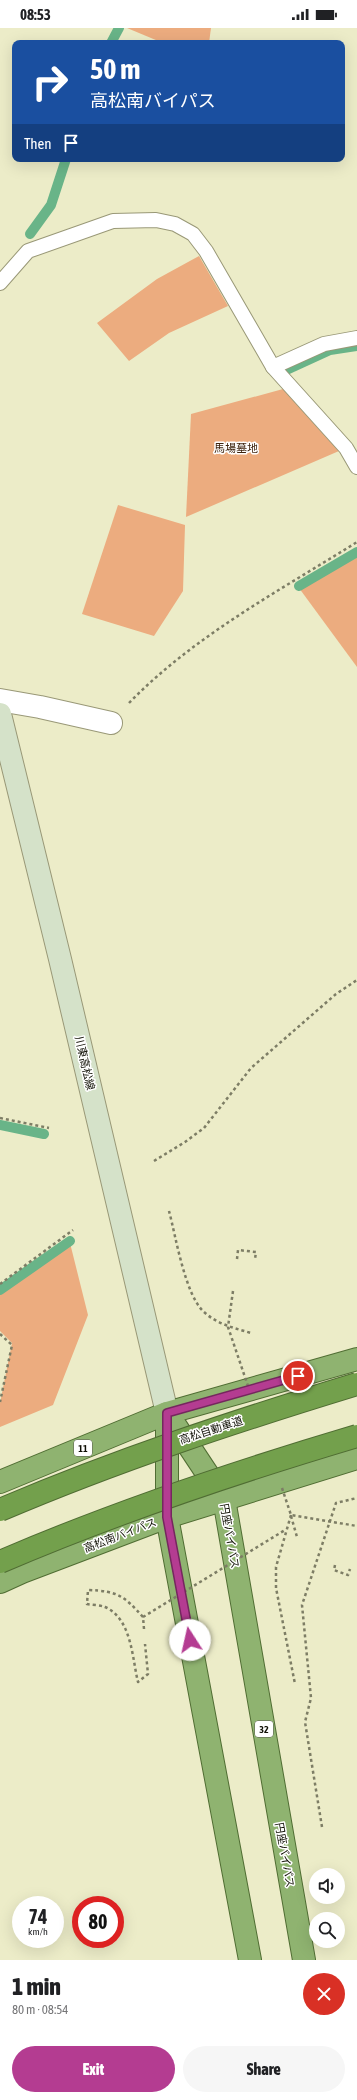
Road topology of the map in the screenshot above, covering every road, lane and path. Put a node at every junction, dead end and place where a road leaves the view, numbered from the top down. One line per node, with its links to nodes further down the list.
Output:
1 (0, 283): 3 (lane)
2 (357, 338): 3 (lane)
3 (274, 367): 4 (lane)
4 (357, 467)
5 (357, 542): 8 (path)
6 (0, 700): 8 (street)
7 (0, 714): 23 (main road, 川東高松線)
8 (111, 723)
9 (357, 980): 12 (path)
10 (0, 1118): 11 (path)
11 (49, 1128)
12 (154, 1161)
13 (169, 1212): 18 (path)
14 (73, 1230): 17 (path)
15 (237, 1259): 16 (path)
16 (255, 1259)
17 (0, 1284)
18 (251, 1332)
19 (0, 1334): 22 (path)
20 (357, 1359): 23 (highway, 11)
21 (357, 1384): 29 (highway, 高松自動車道, bridge)
22 (0, 1402)
23 (167, 1413): 26 (highway, 11); 28 (highway, 円座バイパス / 32); 30 (highway)
24 (357, 1436): 33 (highway, bridge)
25 (357, 1458): 28 (highway, 高松南バイパス)
26 (0, 1482)
27 (357, 1498): 41 (path)
28 (224, 1499): 30 (highway, 高松南バイパス); 43 (highway, 円座バイパス / 32)
29 (0, 1510)
30 (167, 1517): 36 (highway, 高松南バイパス); 42 (highway)
31 (286, 1530): 32 (path); 37 (path, bridge); 40 (path)
32 (296, 1537)
33 (0, 1562)
34 (336, 1564): 35 (path)
35 (350, 1569)
36 (0, 1582)
37 (143, 1618): 38 (path, bridge); 39 (path)
38 (144, 1629)
39 (145, 1644)
40 (294, 1684)
41 (322, 1827)
42 (250, 1960)
43 (304, 1960)

